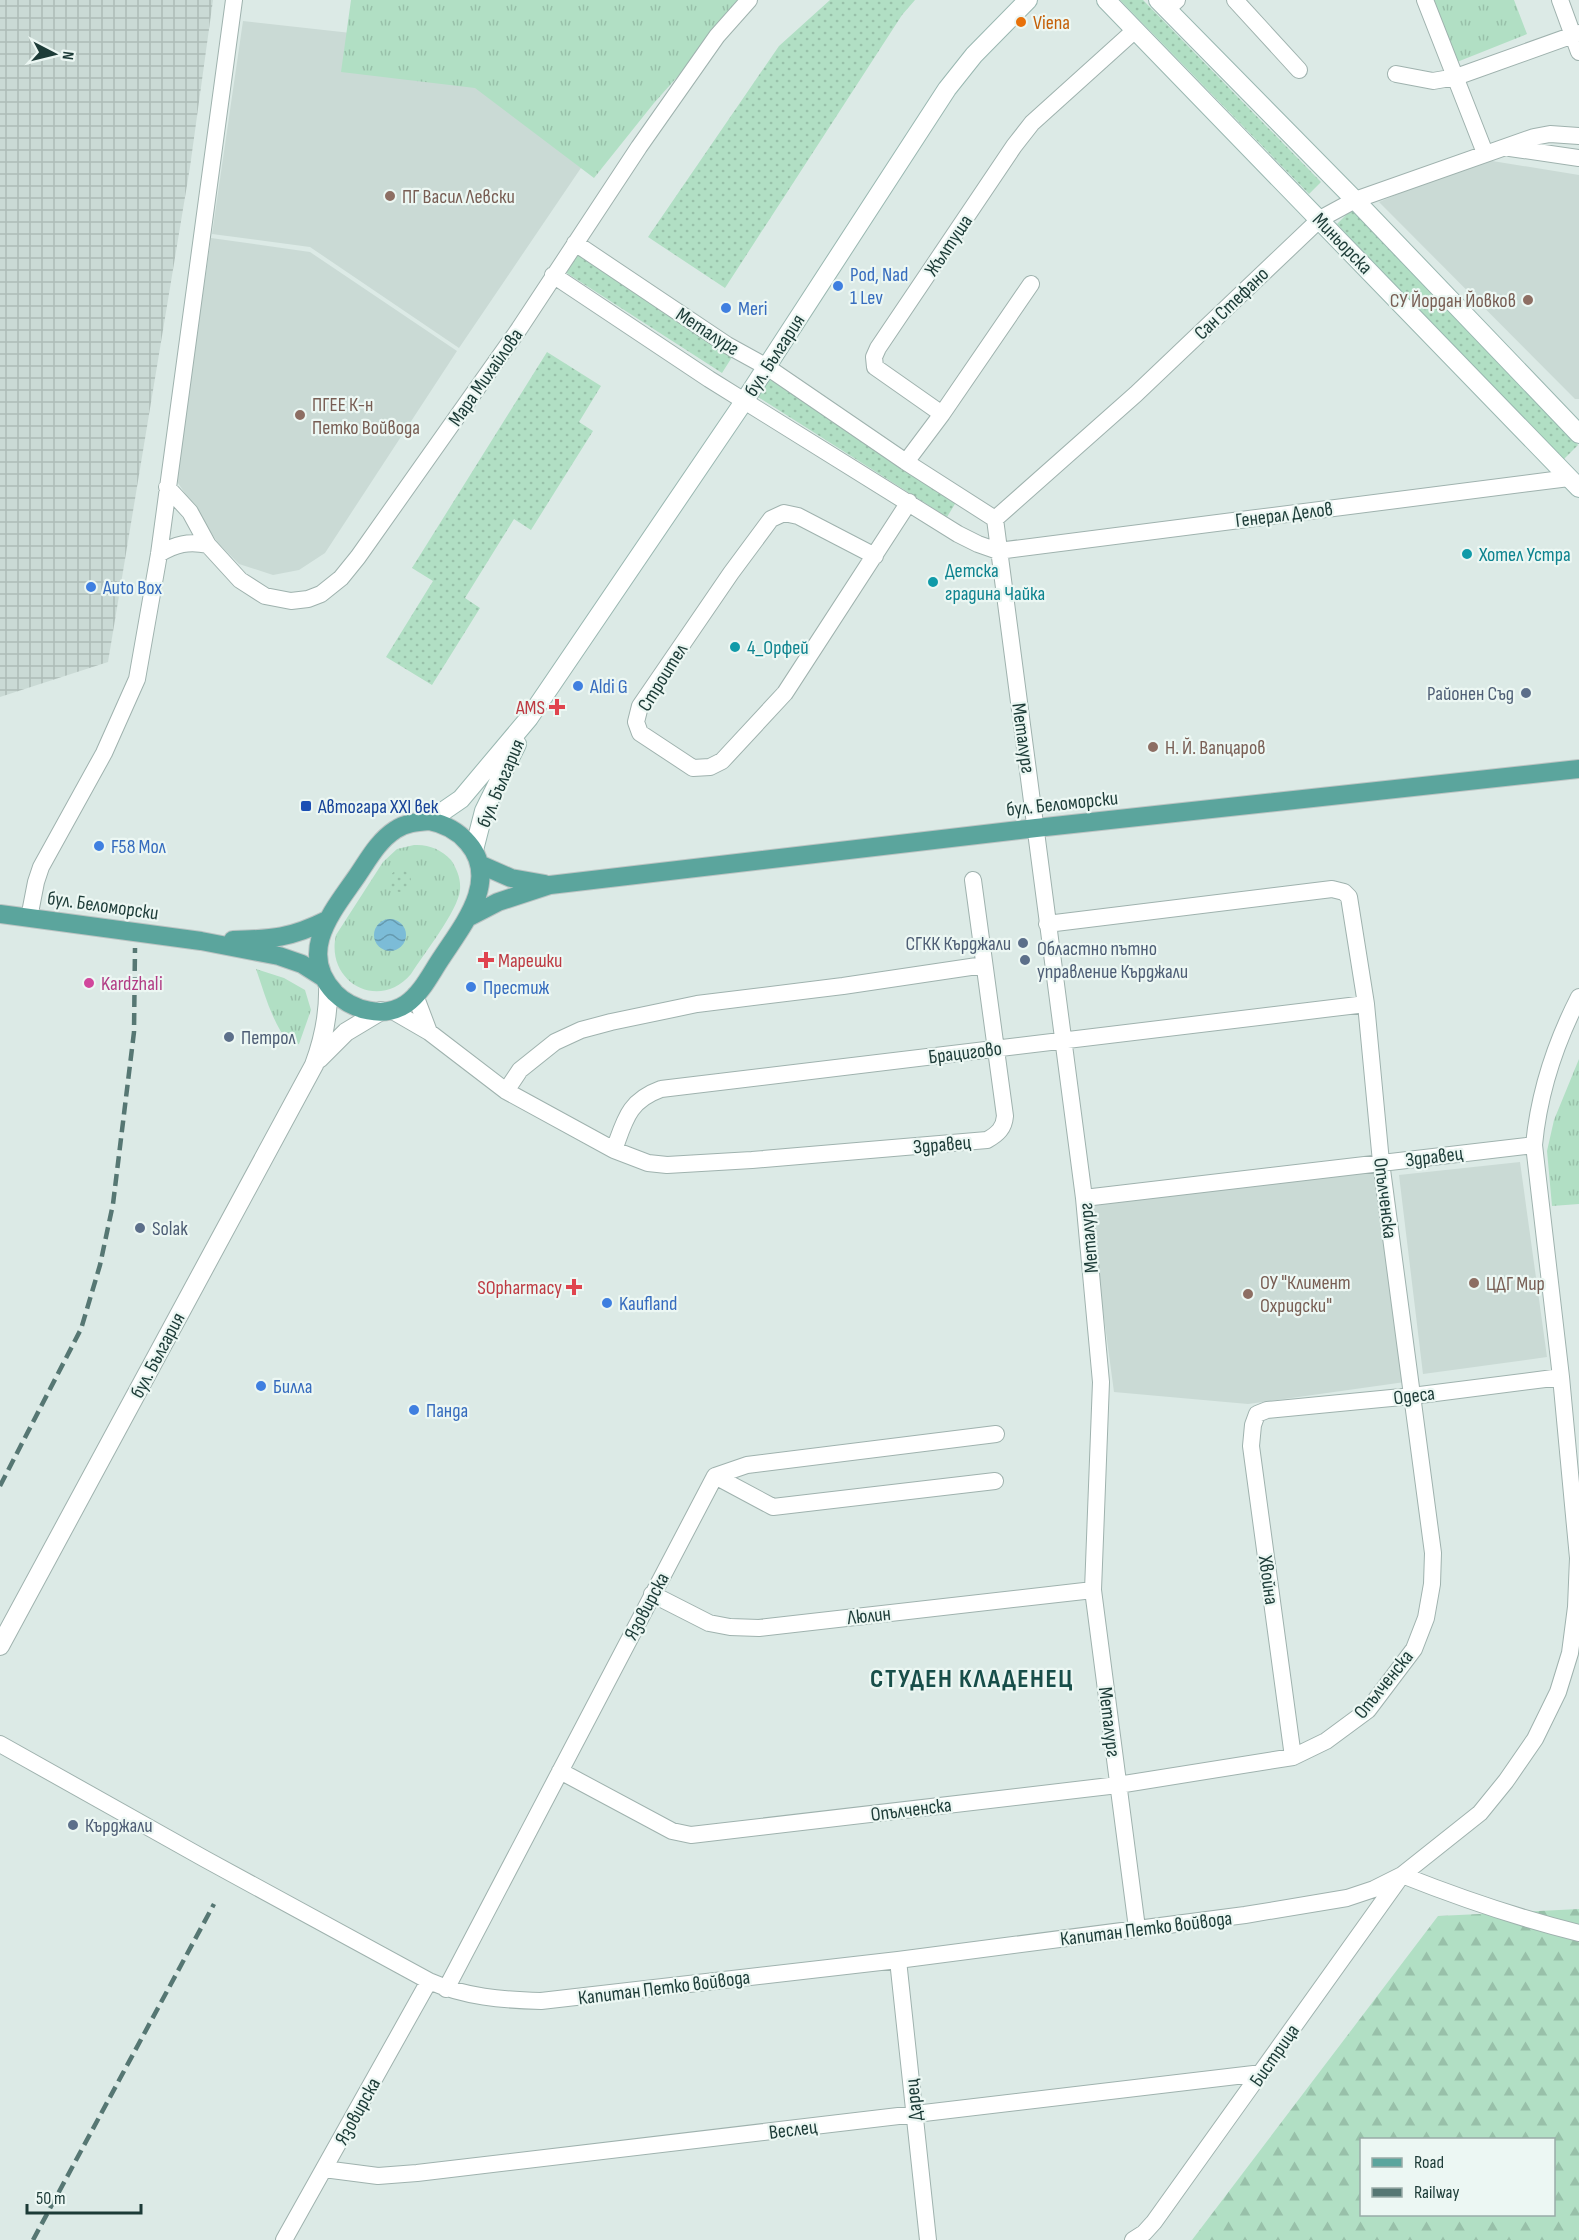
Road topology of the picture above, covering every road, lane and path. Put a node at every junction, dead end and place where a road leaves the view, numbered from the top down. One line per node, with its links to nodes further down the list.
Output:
1 (234, 0): 30 (street)
2 (749, 0): 21 (street, Мара Михайлова)
3 (1028, 0): 24 (main road, бул. България)
4 (1106, 0): 9 (main road, Миньорска)
5 (1235, 0): 12 (street)
6 (1425, 0): 14 (street)
7 (1560, 0): 10 (street)
8 (1168, 3): 19 (main road, Миньорска)
9 (1134, 31): 20 (main road, Миньорска); 26 (street, Жълтуша)
10 (1576, 34): 11 (street); 14 (street)
11 (1579, 52)
12 (1299, 70)
13 (1396, 74): 14 (street)
14 (1456, 77): 17 (street)
15 (1579, 136): 16 (street, Сан Стефано)
16 (1503, 147): 17 (street, Сан Стефано); 18 (street, Сан Стефано)
17 (1485, 153): 19 (street, Сан Стефано)
18 (1579, 158)
19 (1355, 200): 20 (street, Сан Стефано); 27 (main road, Миньорска)
20 (1320, 219): 29 (main road, Миньорска); 32 (street, Сан Стефано)
21 (575, 243): 22 (street, Мара Михайлова); 24 (street, Металург)
22 (553, 275): 25 (street, Металург); 33 (street, Мара Михайлова)
23 (1031, 284): 26 (street)
24 (767, 367): 25 (main road, бул. България); 28 (street, Металург)
25 (746, 400): 31 (street, Металург); 37 (main road, бул. България)
26 (942, 414): 28 (street)
27 (1579, 434)
28 (906, 462): 32 (street, Металург)
29 (1574, 483): 34 (street, Генерал Делов)
30 (167, 487): 33 (street, Мара Михайлова); 35 (street)
31 (909, 502): 34 (street, Металург); 36 (street, Строител)
32 (995, 519): 34 (street, Металург)
33 (208, 545): 35 (street)
34 (998, 551): 40 (street, Металург)
35 (159, 554): 46 (street)
36 (875, 556): 36 (street, Строител)
37 (529, 718): 39 (main road, бул. България); 41 (main road, бул. България)
38 (1579, 769): 40 (main road, бул. Беломорски)
39 (429, 821): 41 (main road); 47 (main road)
40 (1035, 828): 43 (main road, бул. Беломорски); 48 (street, Металург)
41 (476, 857): 43 (main road, бул. Беломорски); 45 (main road)
42 (973, 880): 50 (street, Здравец)
43 (550, 885): 45 (main road, бул. Беломорски)
44 (0, 914): 46 (main road, бул. Беломорски)
45 (469, 917): 52 (main road)
46 (29, 918): 49 (main road, бул. Беломорски)
47 (327, 920): 49 (main road, бул. Беломорски); 51 (main road)
48 (1047, 924): 54 (street, Опълченска); 57 (street, Металург)
49 (201, 941): 51 (main road, бул. Беломорски)
50 (984, 965): 58 (street, Здравец); 60 (street)
51 (326, 981): 55 (main road); 59 (main road, бул. България)
52 (415, 995): 55 (main road); 56 (street)
53 (1579, 997): 61 (street, Капитан Петко войвода)
54 (1366, 1004): 57 (street, Брацигово); 63 (street, Опълченска)
55 (386, 1011): 56 (street); 59 (main road, бул. България)
56 (429, 1032): 60 (street)
57 (1062, 1039): 58 (street, Брацигово); 64 (street, Металург)
58 (996, 1048): 62 (street, Брацигово); 62 (street, Здравец)
59 (314, 1065): 73 (main road, бул. България)
60 (506, 1091): 62 (street)
61 (1534, 1145): 63 (street, Здравец); 65 (street, Капитан Петко войвода)
62 (621, 1153)
63 (1381, 1162): 64 (street, Здравец); 66 (street, Опълченска)
64 (1084, 1198): 71 (street, Металург)
65 (1560, 1377): 66 (street, Одеса); 78 (street, Капитан Петко войвода)
66 (1412, 1396): 67 (street, Одеса); 75 (street, Опълченска)
67 (1267, 1410): 75 (street, Хвойна)
68 (996, 1434): 69 (street)
69 (715, 1476): 70 (street); 72 (street, Язовирска)
70 (995, 1481)
71 (1093, 1590): 72 (street, Люлин); 77 (street, Металург)
72 (652, 1594): 76 (street, Язовирска)
73 (0, 1646)
74 (0, 1744): 82 (street, Капитан Петко войвода)
75 (1293, 1756): 77 (street, Опълченска)
76 (560, 1771): 77 (street, Опълченска); 83 (street, Язовирска)
77 (1118, 1785): 79 (street, Металург)
78 (1402, 1875): 79 (street, Капитан Петко войвода); 80 (street); 84 (street, Бистрица)
79 (1137, 1928): 81 (street, Капитан Петко войвода)
80 (1579, 1932)
81 (898, 1960): 83 (street, Капитан Петко войвода); 85 (street, Дарец)
82 (429, 1981): 83 (street, Капитан Петко войвода); 86 (street, Язовирска)
83 (446, 1989)
84 (1262, 2073): 85 (street, Веслец); 87 (street, Бистрица)
85 (914, 2114): 86 (street, Веслец); 89 (street, Дарец)
86 (324, 2169): 88 (street, Язовирска)
87 (1142, 2238)
88 (284, 2240)
89 (928, 2240)

